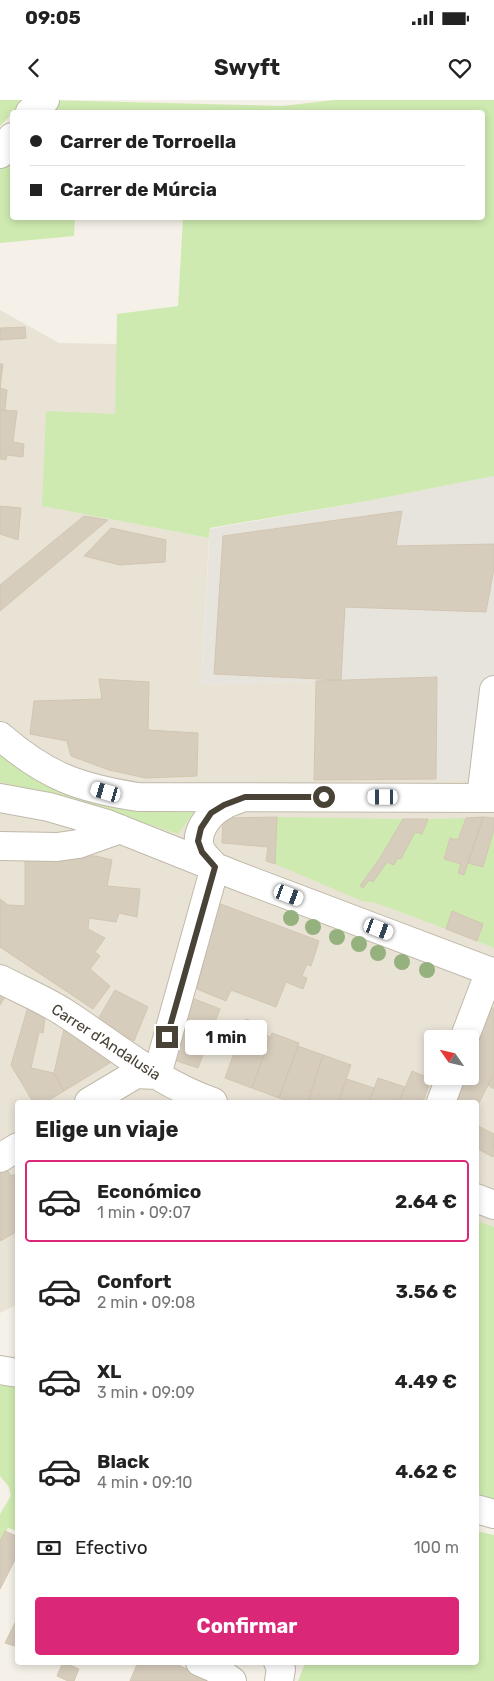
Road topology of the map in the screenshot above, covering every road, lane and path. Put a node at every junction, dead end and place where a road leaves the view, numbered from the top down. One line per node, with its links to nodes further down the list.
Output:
1 (45, 100): 2 (street)
2 (32, 110)
3 (10, 140): 4 (street)
4 (0, 154)
5 (494, 690): 9 (street)
6 (0, 736): 7 (street)
7 (245, 797): 9 (street); 12 (street)
8 (0, 798): 10 (street)
9 (488, 798)
10 (120, 829): 11 (street); 12 (street)
11 (0, 846)
12 (215, 867): 13 (street); 16 (street)
13 (492, 972): 15 (street)
14 (0, 979): 16 (street, Carrer d'Andalusia)
15 (468, 1030)
16 (156, 1075): 18 (street); 19 (street, Carrer d'Andalusia)
17 (448, 1085): 20 (street)
18 (92, 1100)
19 (207, 1100)
20 (442, 1100)
21 (15, 1149): 22 (street)
22 (0, 1158)
23 (479, 1199): 24 (street)
24 (494, 1205)
25 (0, 1370): 26 (street)
26 (15, 1372)
27 (479, 1510): 28 (street)
28 (494, 1514)
29 (207, 1665): 31 (street)
30 (279, 1665): 32 (street)
31 (232, 1681)
32 (279, 1681)

